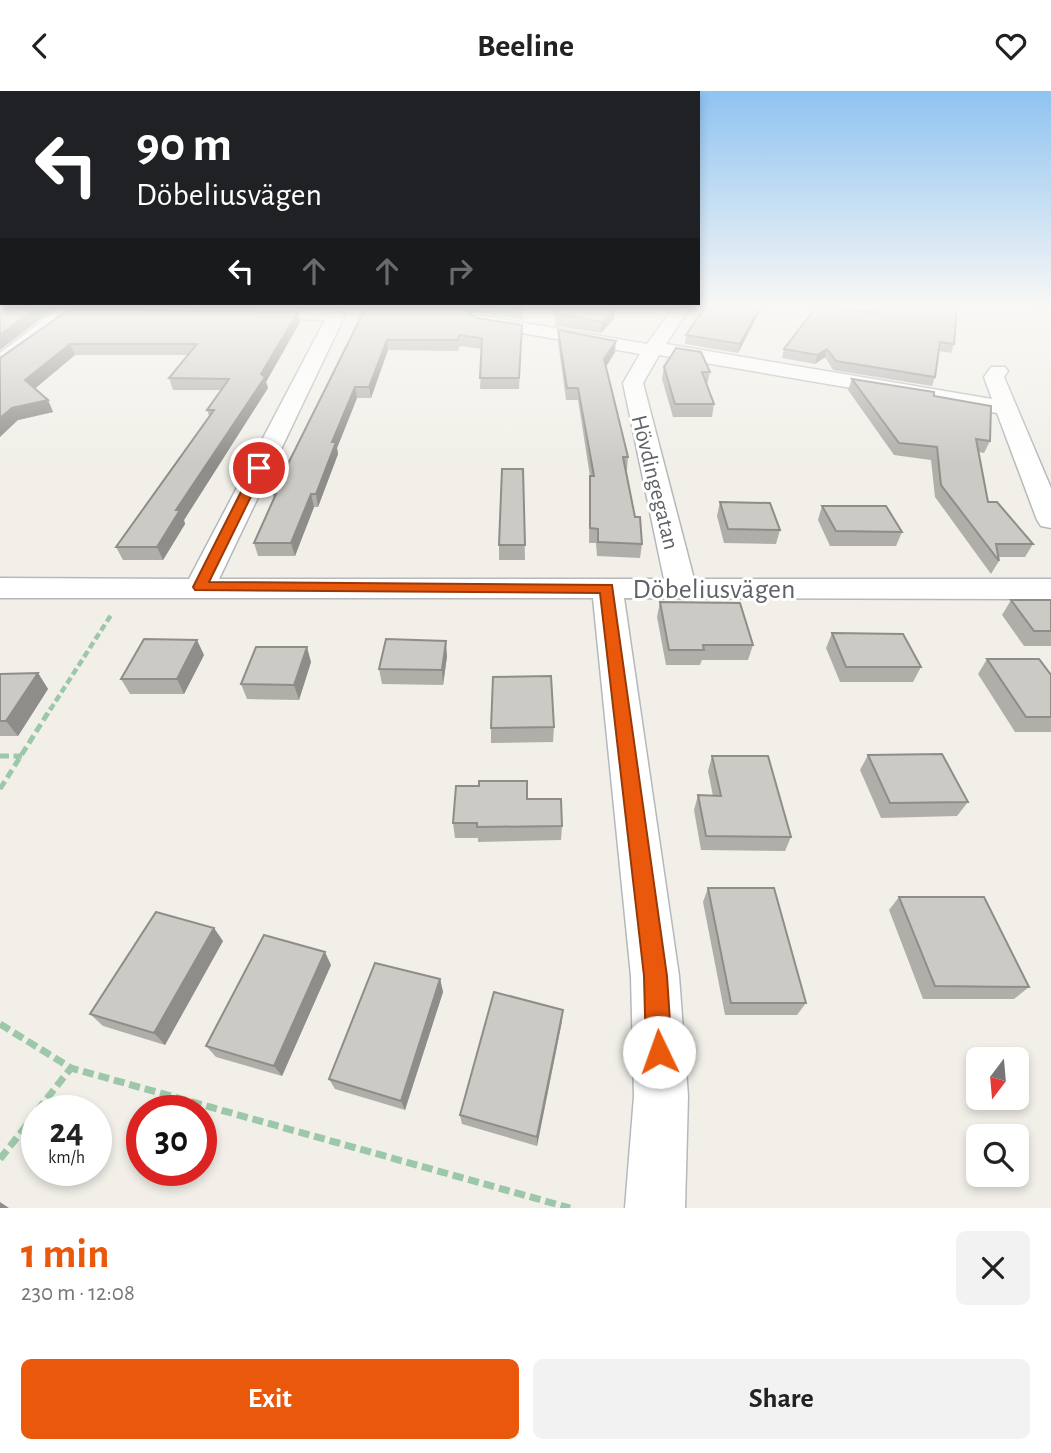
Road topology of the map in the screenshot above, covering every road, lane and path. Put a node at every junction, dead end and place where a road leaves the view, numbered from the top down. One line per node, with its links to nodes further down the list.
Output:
1 (314, 359): 7 (street)
2 (645, 359): 8 (street, Hövdingegatan)
3 (713, 359): 5 (street)
4 (998, 371): 5 (street)
5 (1005, 408): 6 (street)
6 (1051, 520)
7 (200, 587): 10 (street, Döbeliusvägen); 11 (street, Döbeliusvägen)
8 (681, 587): 11 (street, Döbeliusvägen); 12 (street, Döbeliusvägen)
9 (0, 588): 10 (street, Döbeliusvägen)
10 (128, 588): 14 (path)
11 (607, 588): 22 (street)
12 (1051, 589)
13 (0, 756): 14 (path)
14 (22, 756): 15 (path)
15 (0, 789)
16 (0, 1024): 17 (path)
17 (71, 1068): 18 (path); 21 (path)
18 (50, 1095)
19 (21, 1132): 20 (path)
20 (0, 1159)
21 (570, 1208)
22 (655, 1208)

